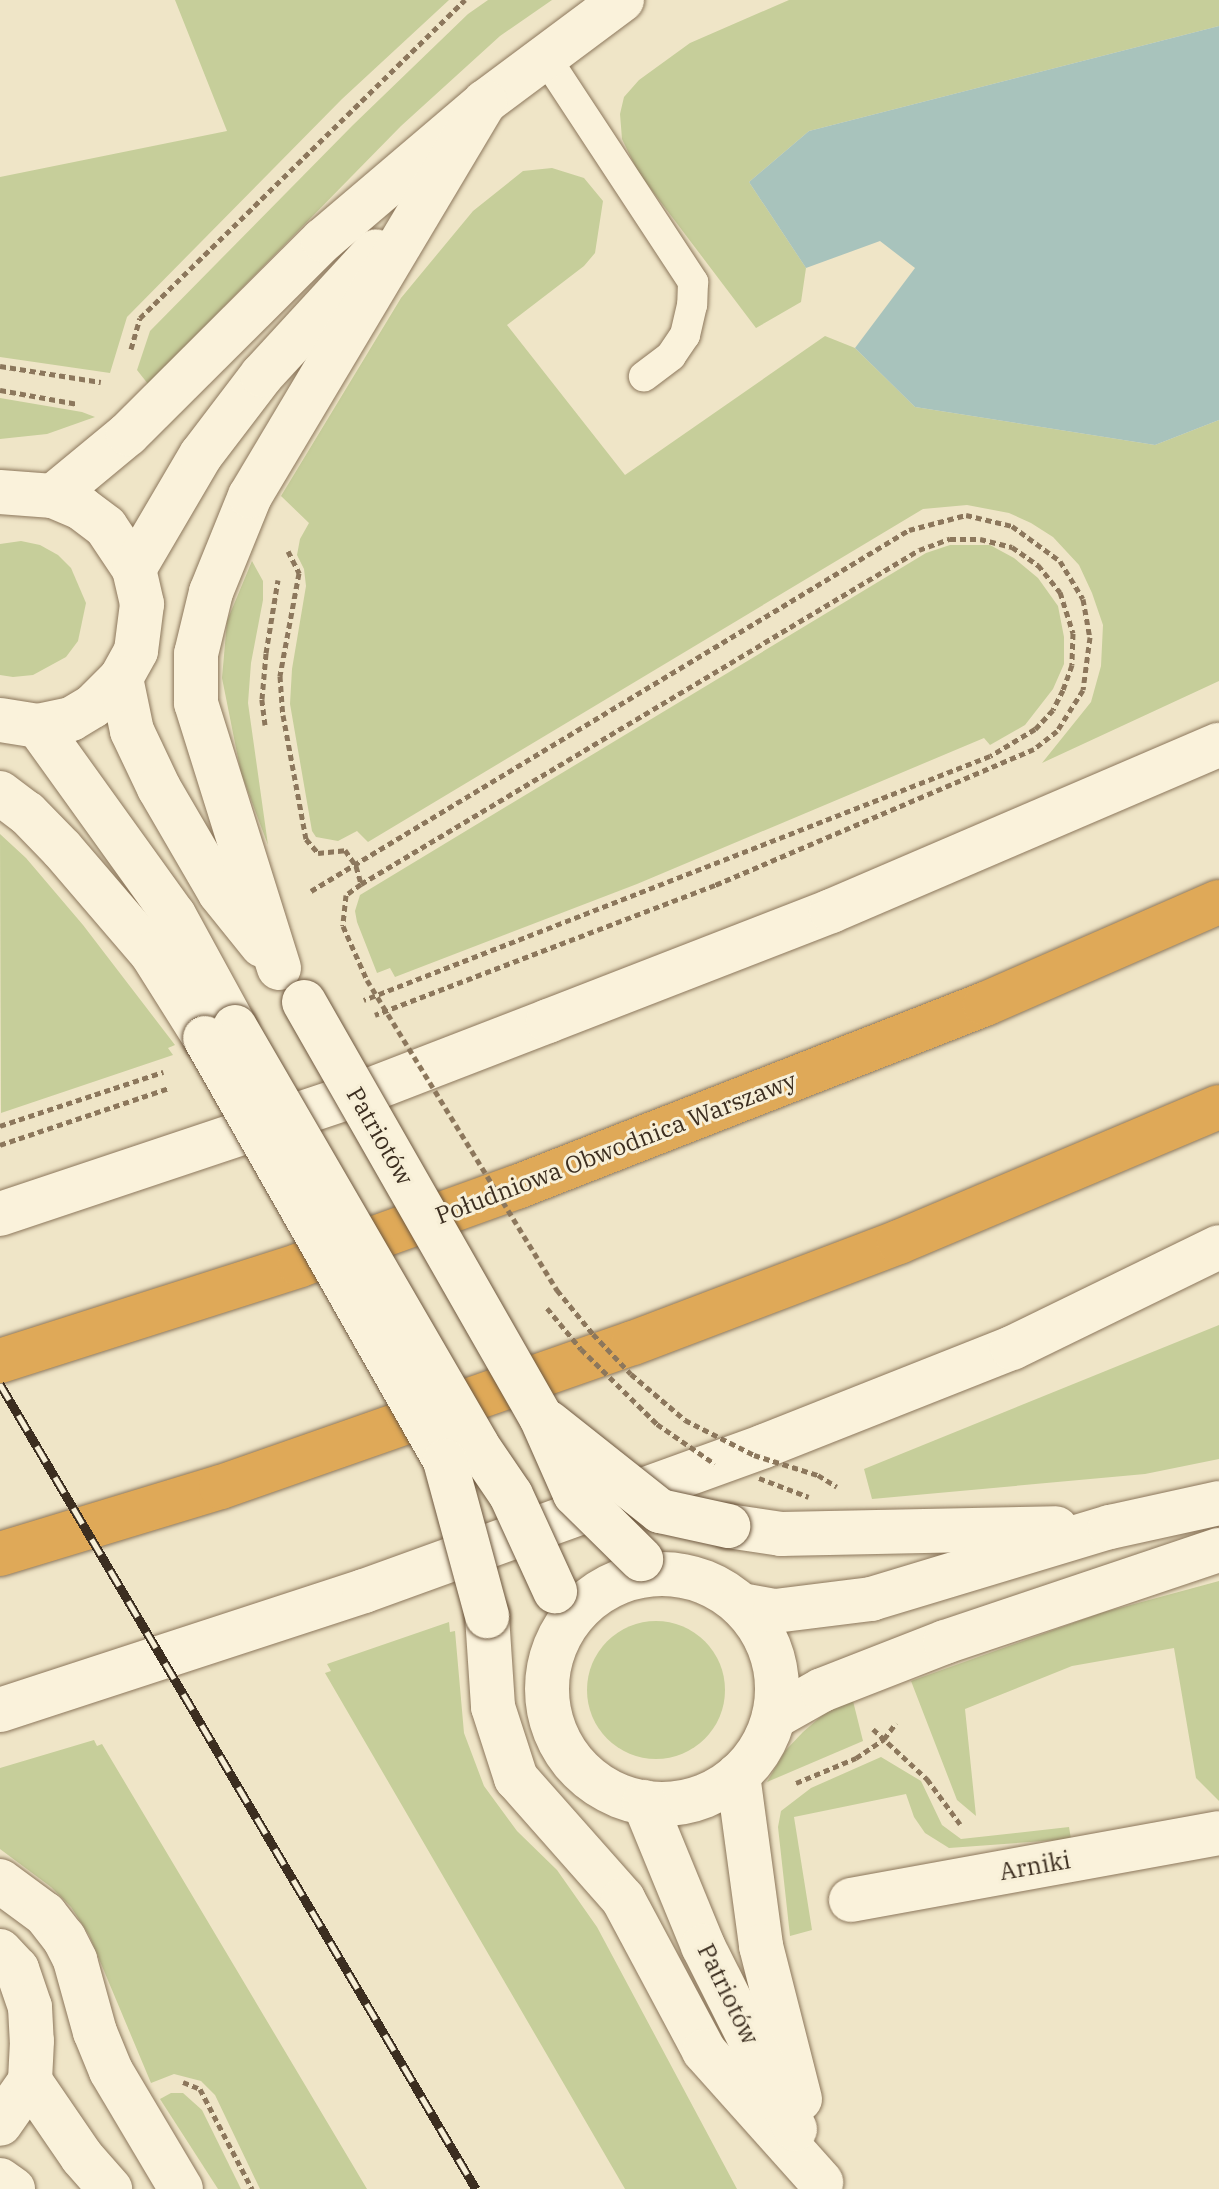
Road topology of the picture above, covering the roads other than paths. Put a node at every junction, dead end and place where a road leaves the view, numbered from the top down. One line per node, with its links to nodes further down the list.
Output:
1 (622, 0): 2 (main road)
2 (544, 55): 3 (main road); 5 (lane)
3 (485, 102): 4 (main road); 7 (main road)
4 (441, 180): 8 (main road); 14 (main road)
5 (644, 376)
6 (0, 492): 7 (main road)
7 (53, 496): 8 (main road)
8 (134, 569): 9 (main road)
9 (121, 678): 10 (main road); 14 (main road, Patriotów)
10 (19, 723): 15 (main road)
11 (1219, 745): 17 (main road)
12 (0, 793): 15 (main road)
13 (1219, 902): 19 (highway, Południowa Obwodnica Warszawy)
14 (291, 985): 20 (main road, Patriotów, bridge)
15 (205, 1044): 27 (main road, bridge); 39 (main road, bridge)
16 (1219, 1107): 24 (highway)
17 (0, 1214)
18 (1219, 1247): 28 (main road)
19 (0, 1361)
20 (541, 1417): 22 (main road, bridge); 25 (main road, Patriotów, bridge)
21 (1219, 1503): 22 (main road)
22 (1110, 1527): 26 (main road)
23 (1219, 1550): 29 (main road)
24 (0, 1554)
25 (654, 1566): 26 (main road); 27 (main road)
26 (741, 1605): 29 (main road)
27 (560, 1610): 31 (main road)
28 (0, 1710)
29 (774, 1717): 30 (main road)
30 (738, 1775): 31 (main road); 39 (main road, Patriotów)
31 (644, 1802): 39 (main road, Patriotów)
32 (1219, 1833): 34 (main road, Arniki)
33 (0, 1881): 42 (main road)
34 (851, 1900)
35 (0, 1951): 36 (main road)
36 (30, 2081): 37 (main road); 41 (main road)
37 (0, 2124)
38 (0, 2180): 40 (main road)
39 (822, 2185)
40 (13, 2189)
41 (110, 2189)
42 (181, 2189)

